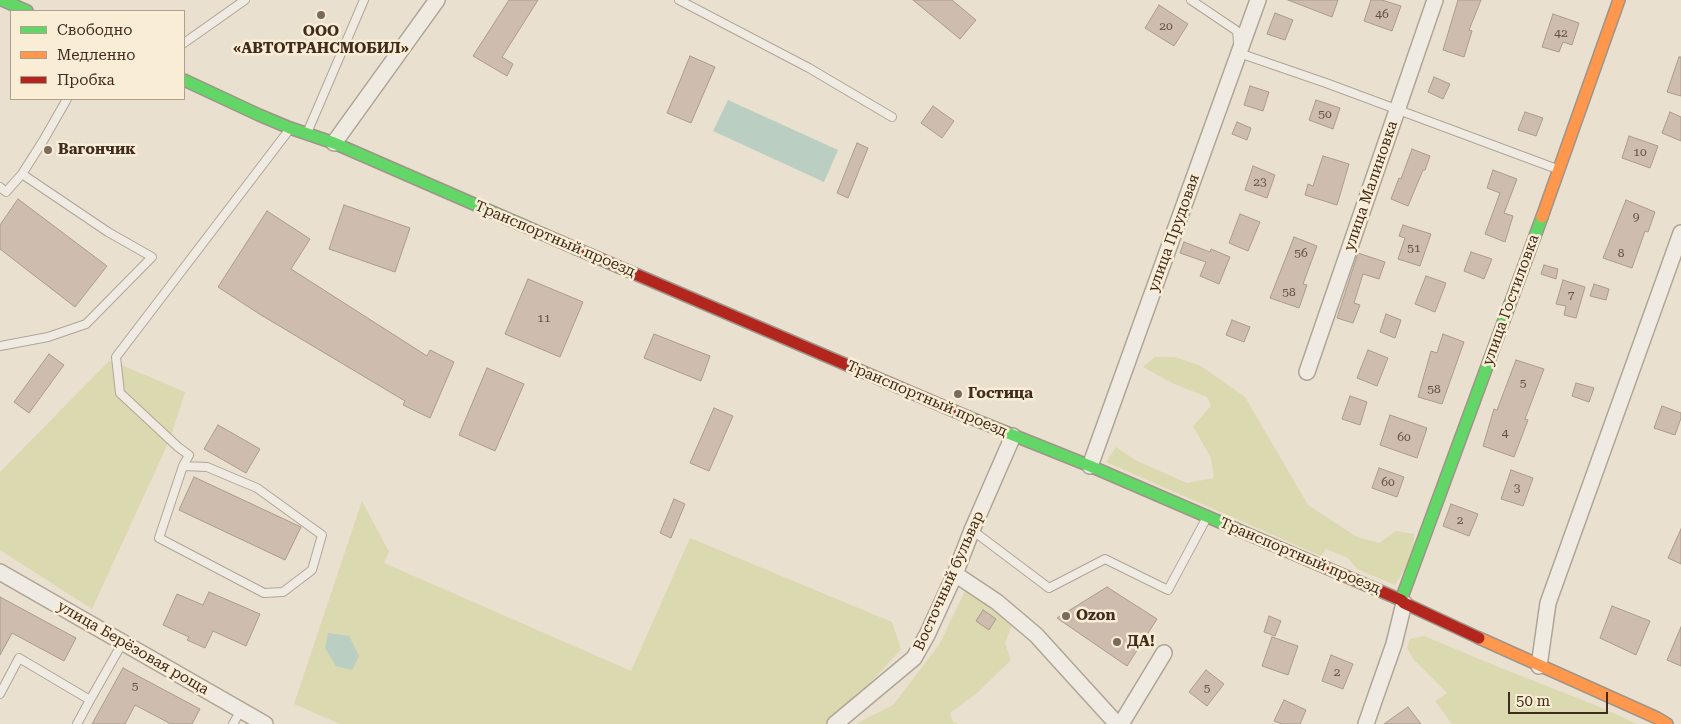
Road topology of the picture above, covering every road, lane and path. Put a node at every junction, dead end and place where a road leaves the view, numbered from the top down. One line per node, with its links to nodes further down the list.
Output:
1 (2, 0): 10 (main road)
2 (245, 0): 11 (lane)
3 (364, 0): 18 (lane)
4 (437, 0): 19 (street)
5 (678, 0): 16 (lane)
6 (1191, 0): 12 (lane)
7 (1258, 0): 12 (street, улица Прудовая)
8 (1436, 0): 15 (street, улица Малиновка)
9 (1619, 0): 20 (main road, улица Гостиловка)
10 (26, 10)
11 (185, 42)
12 (1239, 53): 15 (lane); 28 (street, улица Прудовая)
13 (185, 80): 17 (main road, Транспортный проезд)
14 (66, 100): 21 (lane)
15 (1398, 110): 20 (lane); 25 (street, улица Малиновка)
16 (892, 116)
17 (290, 128): 18 (main road, Транспортный проезд); 27 (lane)
18 (307, 133): 19 (main road, Транспортный проезд)
19 (334, 143): 26 (main road, Транспортный проезд)
20 (1559, 170): 33 (main road, улица Гостиловка)
21 (22, 174): 22 (lane); 24 (lane)
22 (0, 187)
23 (1681, 233): 36 (street)
24 (0, 346)
25 (1307, 372)
26 (1013, 436): 28 (main road, Транспортный проезд); 30 (street, Восточный бульвар)
27 (183, 466): 27 (lane)
28 (1090, 466): 29 (main road, Транспортный проезд)
29 (1207, 516): 30 (lane); 33 (main road, Транспортный проезд)
30 (972, 530): 32 (street, Восточный бульвар)
31 (1, 574): 34 (street, улица Берёзовая роща)
32 (955, 574): 43 (street, Восточный бульвар); 44 (street)
33 (1402, 601): 36 (main road, Транспортный проезд); 46 (street)
34 (123, 642): 38 (lane); 39 (street, улица Берёзовая роща)
35 (1164, 653): 45 (street)
36 (1539, 666): 47 (main road, Транспортный проезд)
37 (0, 694): 38 (lane)
38 (90, 700): 40 (lane)
39 (241, 710): 41 (lane); 42 (street, улица Берёзовая роща)
40 (77, 724)
41 (233, 724)
42 (265, 724)
43 (835, 724)
44 (1118, 724)
45 (1121, 724)
46 (1366, 724)
47 (1667, 724)

